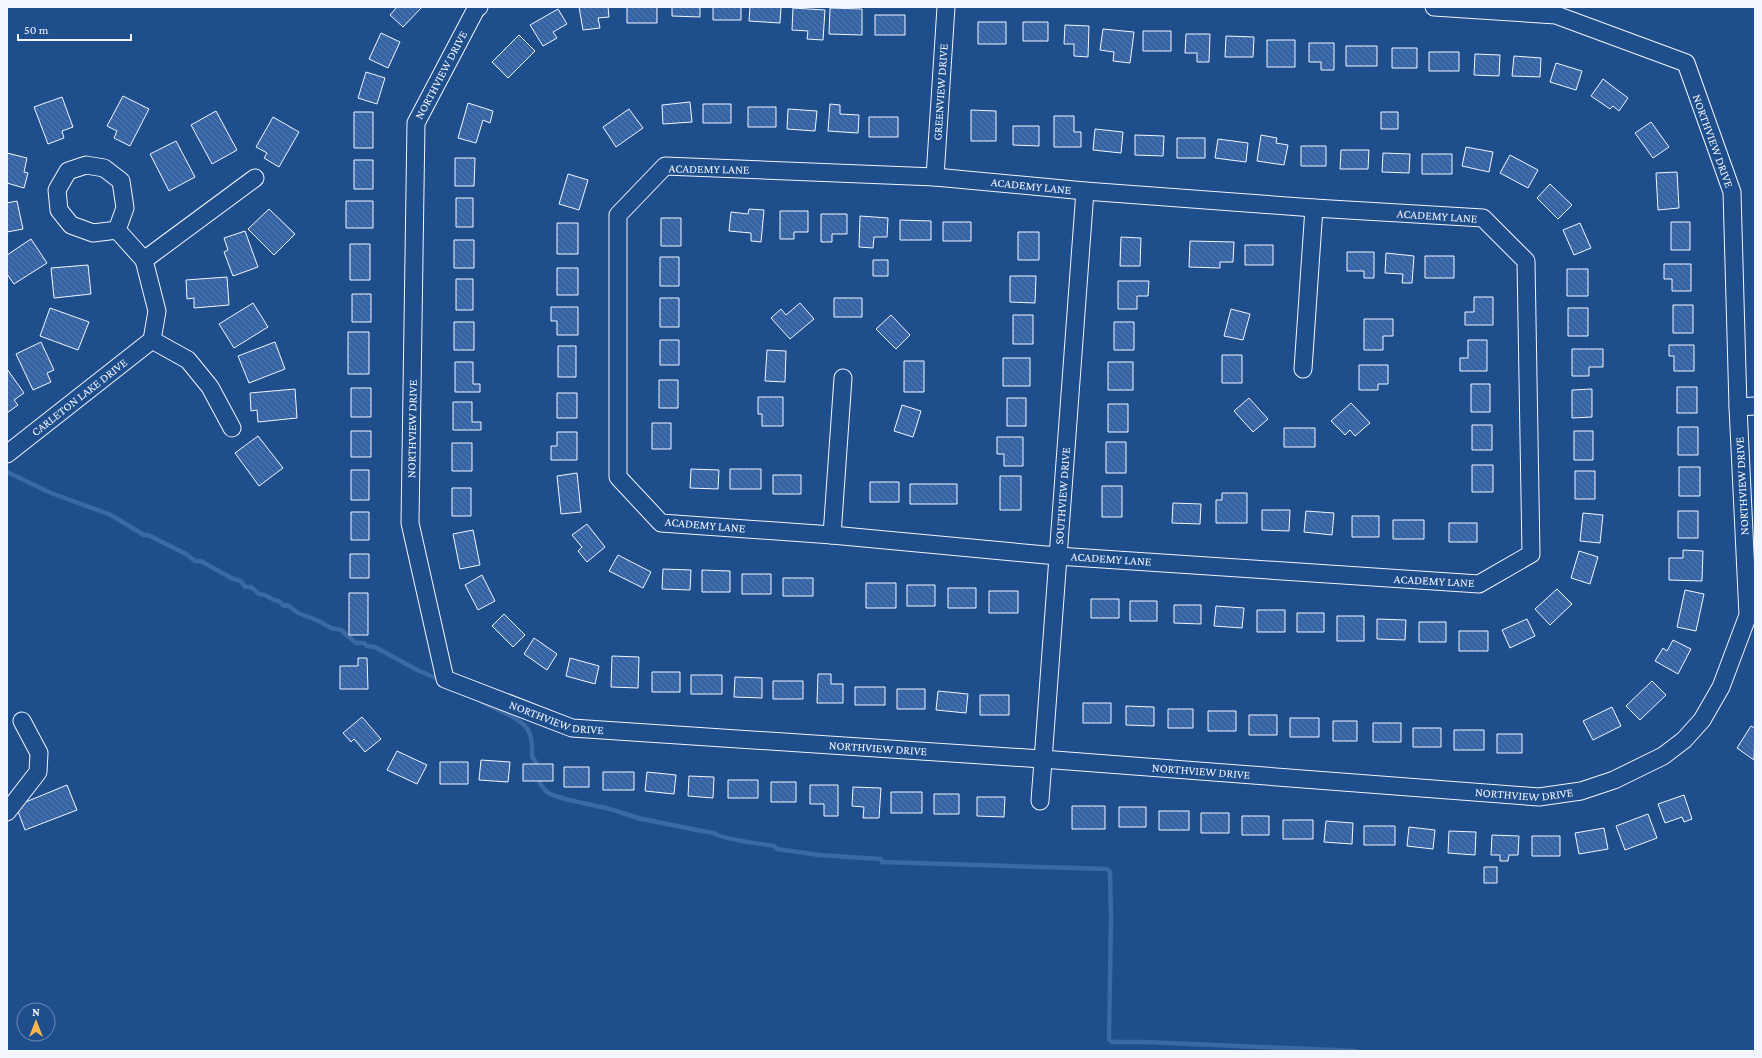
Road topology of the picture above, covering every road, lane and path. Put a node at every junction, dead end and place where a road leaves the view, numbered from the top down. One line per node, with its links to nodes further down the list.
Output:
1 (479, 7): 19 (street, NORTHVIEW DRIVE)
2 (946, 7): 4 (street, GREENVIEW DRIVE)
3 (1434, 7): 13 (street, NORTHVIEW DRIVE)
4 (935, 177): 6 (street, ACADEMY LANE); 16 (street, ACADEMY LANE)
5 (255, 178): 9 (street)
6 (1084, 191): 7 (street, ACADEMY LANE); 17 (street, SOUTHVIEW DRIVE)
7 (1314, 208): 11 (street); 17 (street, ACADEMY LANE)
8 (117, 230): 8 (street); 9 (street)
9 (144, 260): 10 (street)
10 (152, 340): 14 (street); 15 (street, CARLETON LAKE DRIVE)
11 (1304, 369)
12 (843, 378): 16 (street)
13 (1747, 406): 19 (street, NORTHVIEW DRIVE)
14 (232, 428)
15 (7, 454)
16 (832, 536): 17 (street, ACADEMY LANE)
17 (1056, 556): 19 (street, SOUTHVIEW DRIVE)
18 (22, 721): 21 (street)
19 (1042, 759): 20 (street, SOUTHVIEW DRIVE)
20 (1040, 800)
21 (7, 812)

